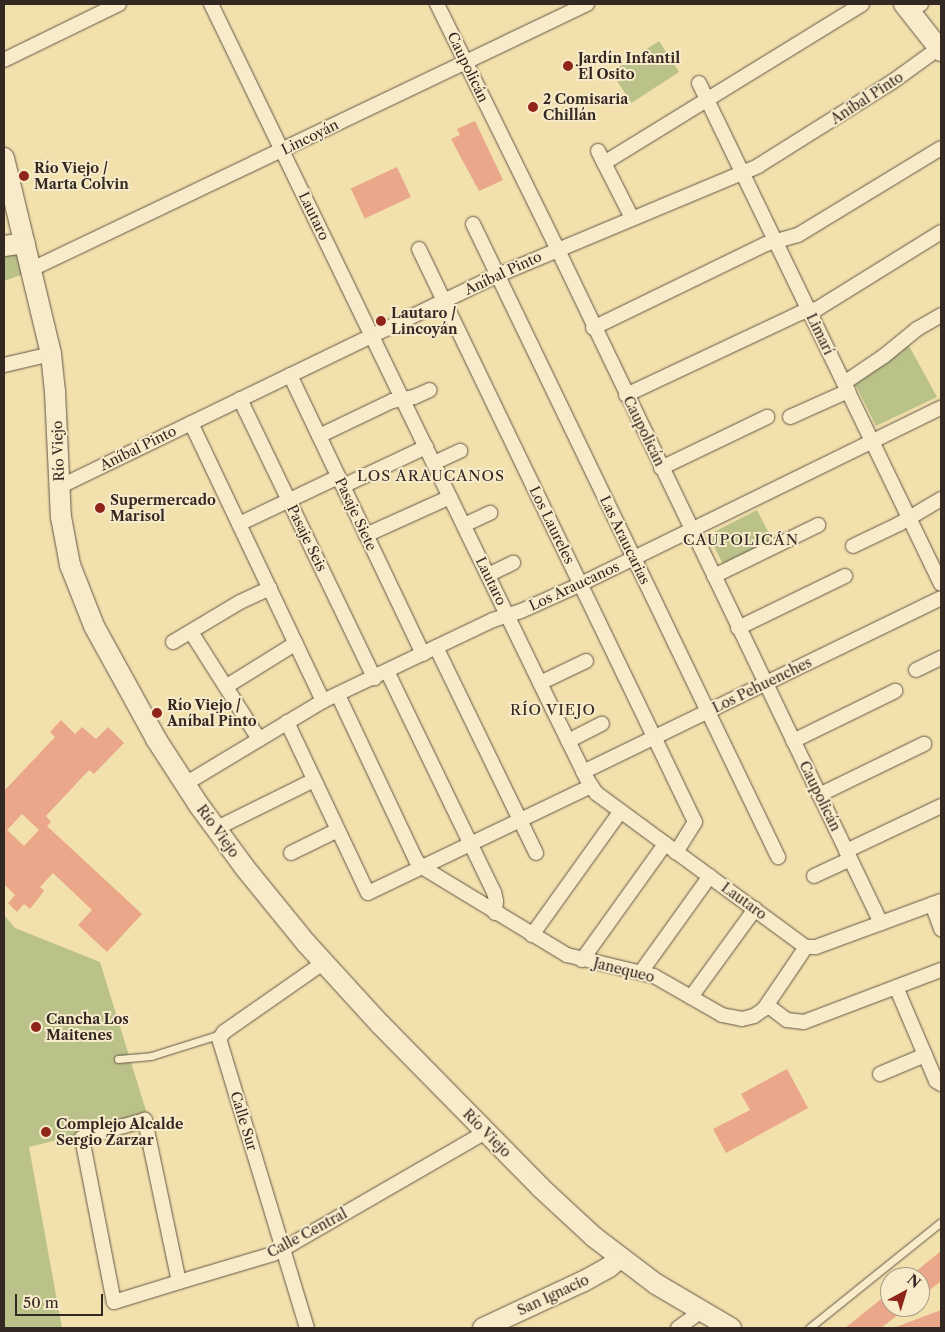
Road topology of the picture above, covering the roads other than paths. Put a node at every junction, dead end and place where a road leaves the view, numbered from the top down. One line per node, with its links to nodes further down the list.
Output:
1 (119, 4): 8 (street)
2 (211, 4): 13 (street, Lautaro)
3 (437, 4): 9 (street, Caupolicán)
4 (587, 4): 9 (street, Lincoyán)
5 (862, 4): 11 (street)
6 (911, 6): 7 (main road)
7 (940, 49): 15 (street, Aníbal Pinto)
8 (4, 60)
9 (465, 62): 13 (street, Lincoyán); 22 (street, Caupolicán)
10 (700, 83): 11 (street, Limarí)
11 (708, 100): 15 (street, Limarí); 16 (street)
12 (941, 148): 19 (street)
13 (282, 151): 24 (street, Lincoyán); 30 (street, Lautaro)
14 (4, 158): 20 (main road, Río Viejo)
15 (742, 172): 16 (street, Aníbal Pinto); 19 (street, Limarí)
16 (632, 218): 22 (street, Aníbal Pinto)
17 (473, 224): 25 (street, Las Araucarias)
18 (941, 232): 27 (street)
19 (776, 242): 27 (street, Limarí); 29 (street)
20 (25, 243): 21 (main road); 24 (main road, Río Viejo)
21 (4, 246)
22 (557, 248): 25 (street, Aníbal Pinto); 29 (street, Caupolicán)
23 (419, 250): 26 (street, Los Laureles)
24 (32, 269): 31 (main road, Río Viejo)
25 (498, 275): 26 (street, Aníbal Pinto); 62 (street, Las Araucarias)
26 (444, 300): 30 (street, Aníbal Pinto); 67 (street, Los Laureles)
27 (809, 311): 34 (street, Limarí); 36 (street)
28 (941, 316): 34 (street)
29 (594, 328): 36 (street, Caupolicán)
30 (372, 336): 33 (street, Aníbal Pinto); 38 (street, Lautaro)
31 (51, 354): 32 (street); 50 (main road, Río Viejo)
32 (4, 365)
33 (290, 375): 37 (street, Aníbal Pinto); 43 (street, Pasaje Siete)
34 (846, 387): 41 (street); 44 (street, Limarí)
35 (430, 390): 38 (street)
36 (626, 395): 48 (street, Caupolicán)
37 (240, 399): 42 (street, Aníbal Pinto); 53 (street, Pasaje Seis)
38 (403, 399): 43 (street); 45 (street, Lautaro)
39 (941, 408): 44 (street, Los Araucanos)
40 (768, 417): 48 (street)
41 (790, 418)
42 (191, 423): 50 (street, Aníbal Pinto); 56 (street)
43 (319, 436): 49 (street, Pasaje Siete)
44 (872, 442): 55 (street, Limarí); 59 (street, Los Araucanos)
45 (426, 447): 47 (street, Lautaro); 49 (street)
46 (460, 451): 47 (street)
47 (434, 463): 51 (street, Lautaro)
48 (662, 468): 59 (street, Caupolicán)
49 (341, 482): 53 (street); 60 (street, Pasaje Siete)
50 (59, 487): 99 (main road, Río Viejo)
51 (450, 497): 58 (street, Lautaro); 60 (street)
52 (941, 499): 55 (street)
53 (289, 500): 56 (street); 82 (street, Pasaje Seis)
54 (490, 514): 58 (street)
55 (910, 517): 61 (street); 68 (street, Limarí)
56 (239, 524): 69 (street)
57 (818, 525): 65 (street)
58 (464, 526): 64 (street, Lautaro)
59 (691, 531): 62 (street, Los Araucanos); 65 (street, Caupolicán)
60 (366, 535): 77 (street, Pasaje Siete)
61 (853, 546)
62 (634, 558): 67 (street, Los Araucanos); 89 (street, Las Araucarias)
63 (514, 563): 64 (street)
64 (488, 575): 71 (street, Lautaro)
65 (714, 576): 72 (street, Caupolicán)
66 (845, 576): 72 (street)
67 (581, 584): 71 (street, Los Araucanos); 92 (street, Los Laureles)
68 (941, 584)
69 (270, 588): 73 (street); 75 (street)
70 (941, 598): 84 (street, Los Pehuenches)
71 (508, 616): 76 (street, Los Araucanos); 83 (street, Lautaro)
72 (738, 628): 84 (street, Caupolicán)
73 (191, 632): 74 (street); 85 (street)
74 (173, 642)
75 (296, 643): 85 (street); 88 (street)
76 (436, 647): 77 (street, Los Araucanos); 104 (street)
77 (423, 654): 81 (street, Los Araucanos)
78 (941, 658): 80 (street)
79 (586, 661): 83 (street)
80 (916, 670)
81 (387, 671): 82 (street, Los Araucanos); 107 (street)
82 (374, 678): 87 (street, Los Araucanos)
83 (540, 683): 94 (street, Lautaro)
84 (766, 684): 89 (street, Los Pehuenches); 95 (street, Caupolicán)
85 (226, 686): 93 (street)
86 (895, 691): 95 (street)
87 (338, 695): 88 (street, Los Araucanos); 113 (street)
88 (324, 701): 90 (street, Los Araucanos)
89 (708, 712): 92 (street, Los Pehuenches); 112 (street, Las Araucarias)
90 (287, 722): 93 (street, Los Araucanos); 98 (street)
91 (602, 724): 94 (street)
92 (655, 738): 97 (street, Los Pehuenches); 108 (street, Los Laureles)
93 (259, 739): 99 (street, Los Araucanos)
94 (568, 741): 97 (street, Lautaro)
95 (793, 741): 101 (street, Caupolicán)
96 (924, 744): 101 (street)
97 (583, 772): 100 (street, Lautaro)
98 (314, 780): 105 (street); 106 (street)
99 (185, 784): 105 (main road, Río Viejo)
100 (591, 786): 103 (street, Lautaro); 104 (street)
101 (819, 795): 111 (street, Caupolicán)
102 (941, 806): 111 (street)
103 (620, 812): 108 (street, Lautaro); 121 (street)
104 (520, 820): 107 (street); 110 (street)
105 (215, 829): 124 (main road, Río Viejo)
106 (338, 830): 109 (street); 113 (street)
107 (470, 844): 113 (street); 118 (street)
108 (670, 848): 114 (street, Lautaro); 123 (street)
109 (291, 853)
110 (536, 853)
111 (848, 855): 115 (street); 119 (street, Caupolicán)
112 (778, 857)
113 (422, 867): 118 (street, Janequeo)
114 (710, 876): 117 (street, Lautaro); 126 (street)
115 (814, 876)
116 (936, 903): 119 (street); 120 (street)
117 (755, 909): 122 (street, Lautaro); 128 (street)
118 (495, 913): 121 (street, Janequeo)
119 (881, 923): 122 (street)
120 (941, 929)
121 (532, 935): 123 (street, Janequeo)
122 (806, 947): 129 (street, Janequeo)
123 (582, 960): 126 (street, Janequeo)
124 (323, 963): 130 (street); 135 (main road, Río Viejo)
125 (941, 970): 127 (street)
126 (641, 972): 128 (street, Janequeo)
127 (896, 987): 129 (street); 131 (street)
128 (691, 997): 129 (street, Janequeo)
129 (767, 1005)
130 (221, 1034): 132 (lane); 137 (street, Calle Sur)
131 (925, 1055): 133 (street); 134 (street)
132 (118, 1059)
133 (880, 1074)
134 (941, 1084)
135 (486, 1132): 137 (street, Calle Central); 138 (main road, Río Viejo)
136 (941, 1222): 145 (lane)
137 (283, 1249): 139 (street, Calle Central); 141 (street, Calle Sur)
138 (620, 1258): 140 (main road, Río Viejo); 142 (main road, San Ignacio)
139 (179, 1282): 139 (street, Calle Central)
140 (701, 1310): 143 (street); 144 (main road, Río Viejo)
141 (307, 1328)
142 (483, 1328)
143 (678, 1328)
144 (731, 1328)
145 (809, 1328)

